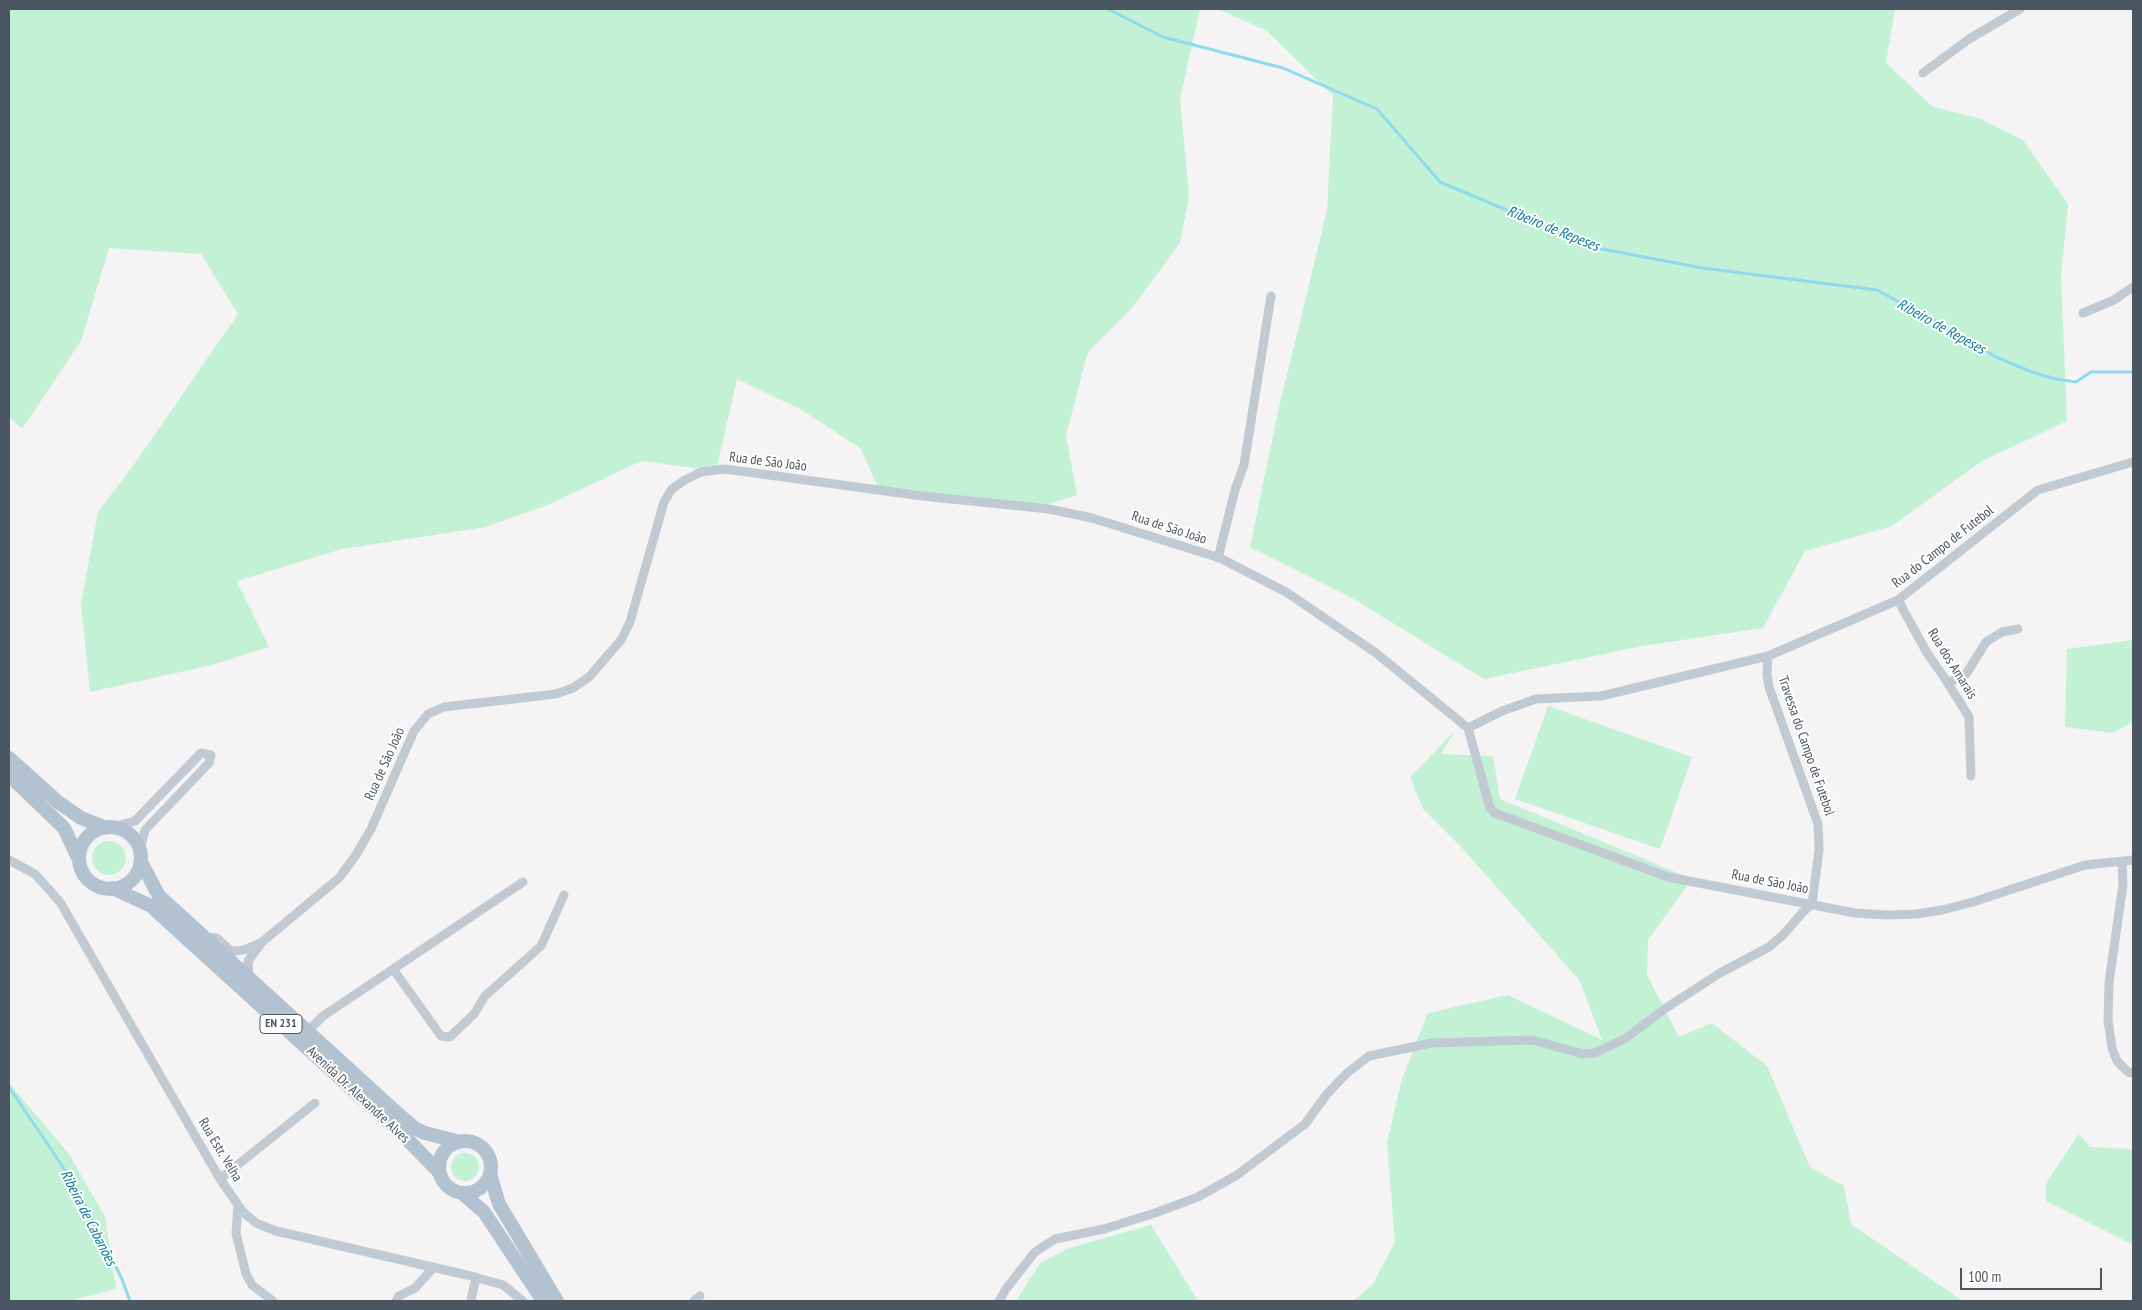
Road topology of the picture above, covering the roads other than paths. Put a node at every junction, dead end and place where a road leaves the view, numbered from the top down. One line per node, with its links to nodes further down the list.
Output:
1 (2020, 9): 2 (street)
2 (1923, 73)
3 (2133, 287): 5 (street)
4 (1271, 296): 7 (street)
5 (2084, 313)
6 (2133, 462): 8 (street, Rua do Campo de Futebol)
7 (1218, 558): 12 (street, Rua de São João); 27 (street, Rua de São João)
8 (1898, 600): 10 (street, Rua do Campo de Futebol); 11 (street, Rua dos Amarais)
9 (2018, 629): 11 (street)
10 (1768, 656): 12 (street); 25 (street, Travessa do Campo de Futebol)
11 (1948, 683): 15 (street, Rua dos Amarais)
12 (1468, 728): 25 (street, Rua de São João)
13 (9, 758): 16 (main road, EN 231)
14 (9, 775): 21 (main road, EN 231)
15 (1971, 776)
16 (109, 827): 17 (main road, EN 231); 17 (street); 21 (main road)
17 (140, 856): 23 (main road); 26 (main road, Avenida Dr. Alexandre Alves / EN 231)
18 (9, 860): 36 (street, Rua Estr. Velha)
19 (2133, 860): 20 (street, Rua de São João)
20 (2122, 861): 25 (street, Rua de São João); 31 (street)
21 (80, 862): 23 (main road, EN 231)
22 (524, 882): 28 (street)
23 (112, 888): 34 (main road, Avenida Dr. Alexandre Alves / EN 231)
24 (564, 895): 28 (street)
25 (1812, 904): 47 (street)
26 (205, 937): 27 (street); 29 (main road, Avenida Dr. Alexandre Alves / EN 231)
27 (262, 942): 29 (street)
28 (393, 969): 30 (street)
29 (250, 977): 30 (main road, Avenida Dr. Alexandre Alves / EN 231)
30 (308, 1031): 33 (main road, Avenida Dr. Alexandre Alves / EN 231)
31 (2133, 1073)
32 (315, 1103): 36 (street)
33 (460, 1142): 34 (main road); 35 (main road, EN 231)
34 (440, 1172): 37 (main road, EN 231)
35 (490, 1174): 37 (main road); 46 (main road, EN 231)
36 (220, 1179): 38 (street, Rua Estr. Velha)
37 (462, 1193): 45 (main road, EN 231)
38 (238, 1205): 39 (street, Rua Estr. Velha); 41 (street)
39 (434, 1267): 40 (street, Rua Estr. Velha); 42 (street)
40 (476, 1277): 43 (street); 44 (street, Rua Estr. Velha)
41 (273, 1301)
42 (396, 1301)
43 (471, 1301)
44 (523, 1301)
45 (543, 1301)
46 (557, 1301)
47 (999, 1301)

